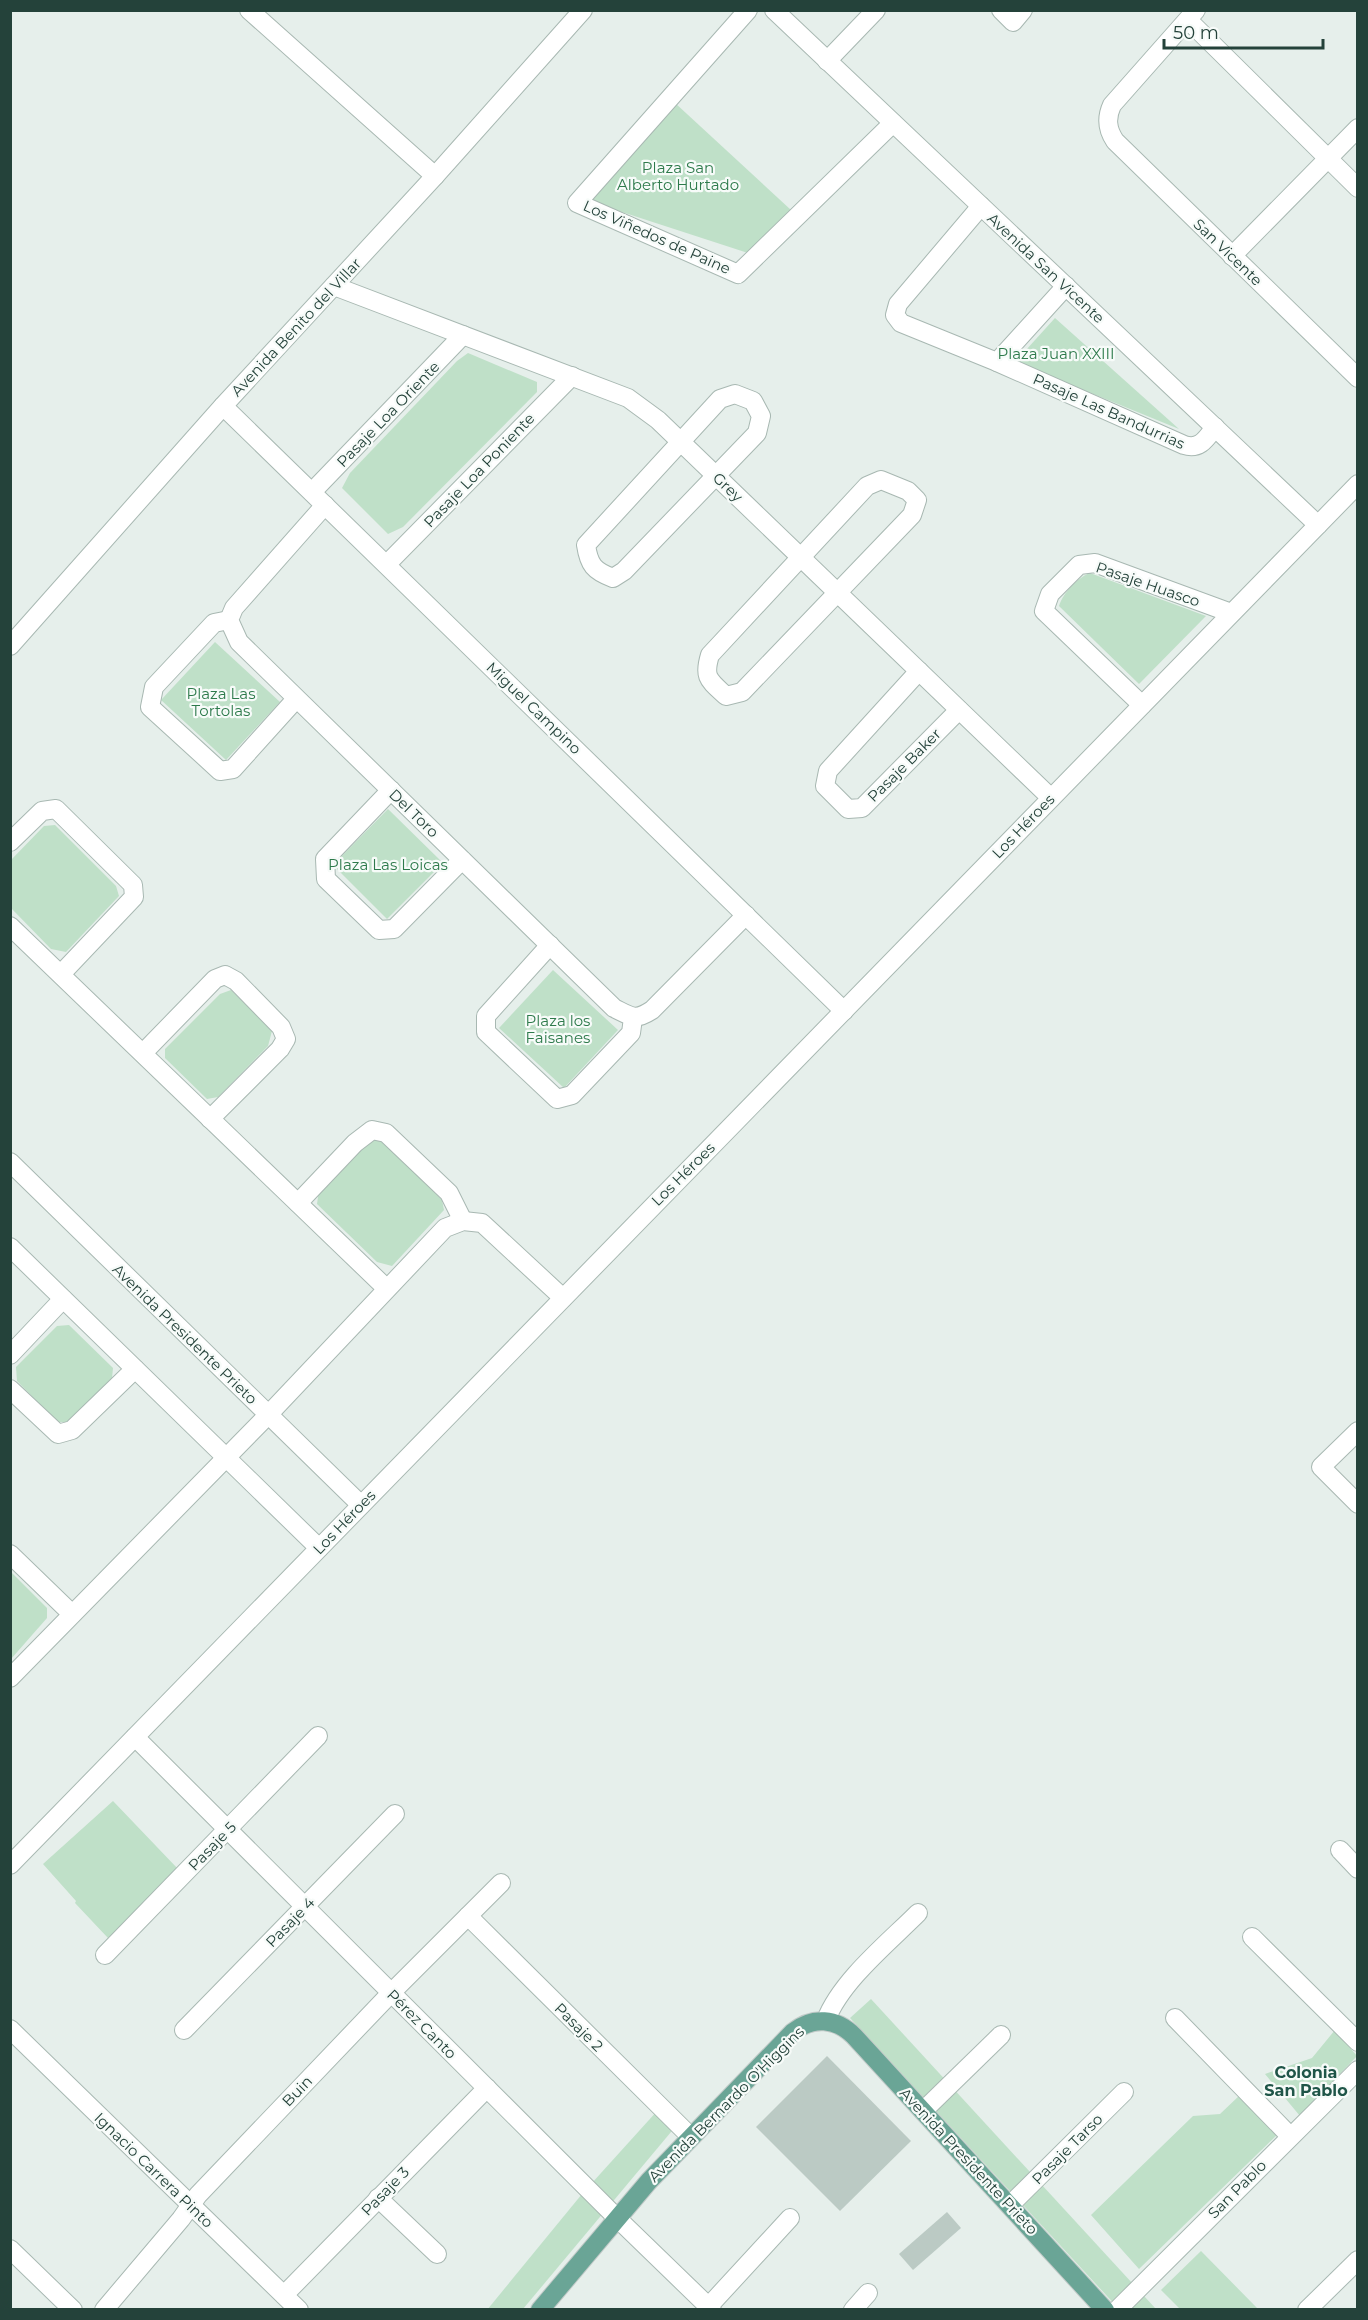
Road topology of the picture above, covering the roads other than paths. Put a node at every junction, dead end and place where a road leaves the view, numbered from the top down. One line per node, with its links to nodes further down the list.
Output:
1 (249, 10): 13 (street)
2 (583, 10): 13 (street, Avenida Benito del Villar)
3 (748, 10): 10 (street, Los Viñedos de Paine)
4 (774, 10): 9 (street, Avenida San Vicente)
5 (876, 10): 9 (street)
6 (1001, 10): 7 (street)
7 (1023, 10)
8 (1192, 15): 12 (street); 16 (street, San Vicente)
9 (827, 61): 10 (street, Avenida San Vicente)
10 (893, 123): 15 (street, Avenida San Vicente)
11 (1358, 128): 12 (street)
12 (1328, 158): 14 (street); 16 (street)
13 (435, 176): 17 (street, Avenida Benito del Villar)
14 (1358, 188)
15 (981, 206): 18 (street, Avenida San Vicente); 20 (street)
16 (1232, 256): 22 (street, San Vicente)
17 (334, 286): 19 (street, Grey); 23 (street, Avenida Benito del Villar)
18 (1065, 286): 20 (street); 24 (street, Avenida San Vicente)
19 (463, 335): 21 (street, Grey); 28 (street, Pasaje Loa Oriente)
20 (997, 362): 24 (street, Pasaje Las Bandurrias)
21 (572, 376): 25 (street, Grey); 31 (street, Pasaje Loa Poniente)
22 (1358, 378)
23 (223, 406): 28 (street, Miguel Campino); 35 (street, Avenida Benito del Villar)
24 (1215, 427): 29 (street, Avenida San Vicente)
25 (680, 442): 26 (street, Grey); 26 (street); 26 (street)
26 (716, 476): 30 (street, Grey)
27 (1358, 484): 29 (street, Los Héroes)
28 (319, 499): 31 (street, Miguel Campino); 34 (street)
29 (1318, 525): 33 (street, Los Héroes)
30 (801, 557): 32 (street, Grey); 32 (street); 32 (street)
31 (387, 564): 44 (street, Miguel Campino)
32 (837, 592): 36 (street, Grey)
33 (1231, 613): 38 (street, Los Héroes); 38 (street, Pasaje Huasco)
34 (229, 620): 37 (street, Del Toro); 37 (street)
35 (10, 646)
36 (919, 671): 39 (street, Grey); 39 (street, Pasaje Baker)
37 (296, 699): 40 (street, Del Toro)
38 (1142, 705): 41 (street, Los Héroes)
39 (959, 710): 41 (street, Grey)
40 (391, 790): 43 (street, Del Toro); 43 (street)
41 (1051, 798): 48 (street, Los Héroes)
42 (10, 842): 47 (street)
43 (462, 860): 46 (street, Del Toro)
44 (746, 915): 48 (street, Miguel Campino); 49 (street)
45 (10, 926): 47 (street)
46 (550, 945): 49 (street, Del Toro); 49 (street)
47 (61, 974): 50 (street)
48 (844, 1011): 57 (street, Los Héroes)
49 (633, 1018)
50 (142, 1053): 51 (street); 51 (street)
51 (210, 1119): 53 (street)
52 (10, 1162): 62 (street, Avenida Presidente Prieto)
53 (298, 1203): 54 (street); 56 (street)
54 (463, 1221): 56 (street); 57 (street)
55 (10, 1247): 58 (street)
56 (386, 1288): 62 (street)
57 (563, 1298): 66 (street, Los Héroes)
58 (63, 1299): 59 (street); 60 (street)
59 (10, 1355)
60 (135, 1369): 61 (street); 64 (street)
61 (10, 1389)
62 (268, 1415): 64 (street); 66 (street, Avenida Presidente Prieto)
63 (1358, 1431): 65 (street)
64 (226, 1458): 67 (street); 69 (street)
65 (1358, 1504)
66 (361, 1505): 67 (street, Los Héroes)
67 (319, 1548): 72 (street, Los Héroes)
68 (10, 1554): 69 (street)
69 (72, 1614): 70 (street)
70 (10, 1678)
71 (318, 1736): 74 (street, Pasaje 5)
72 (135, 1737): 74 (street, Pérez Canto); 76 (street, Los Héroes)
73 (395, 1814): 79 (street, Pasaje 4)
74 (227, 1830): 79 (street, Pérez Canto); 83 (street, Pasaje 5)
75 (1340, 1850): 77 (street)
76 (10, 1865)
77 (1358, 1869)
78 (501, 1883): 81 (street, Buin)
79 (305, 1907): 84 (street, Pérez Canto); 88 (street, Pasaje 4)
80 (918, 1912): 86 (street)
81 (468, 1916): 84 (street, Buin); 96 (street, Pasaje 2)
82 (1252, 1937): 90 (street)
83 (105, 1955)
84 (391, 1993): 92 (street, Pérez Canto); 99 (street, Buin)
85 (1175, 2018): 95 (street)
86 (826, 2020): 94 (main road, Avenida Presidente Prieto); 96 (main road, Avenida Bernardo O'Higgins)
87 (10, 2029): 99 (street, Ignacio Carrera Pinto)
88 (184, 2030)
89 (1001, 2036): 94 (street)
90 (1358, 2042)
91 (1358, 2070): 95 (street, San Pablo)
92 (487, 2088): 97 (street, Pasaje 3); 100 (street, Pérez Canto)
93 (1124, 2092): 98 (street, Pasaje Tarso)
94 (923, 2111): 98 (main road, Avenida Presidente Prieto)
95 (1290, 2136): 114 (street, San Pablo)
96 (691, 2137): 100 (main road, Avenida Bernardo O'Higgins)
97 (378, 2198): 103 (street); 106 (street, Pasaje 3)
98 (1010, 2205): 113 (main road, Avenida Presidente Prieto)
99 (191, 2206): 106 (street, Ignacio Carrera Pinto); 109 (street, Buin)
100 (617, 2218): 107 (street, Pérez Canto); 111 (main road, Avenida Bernardo O'Higgins)
101 (790, 2218): 107 (street)
102 (10, 2249): 108 (street)
103 (437, 2254)
104 (1358, 2260): 115 (street)
105 (868, 2293): 112 (street)
106 (284, 2295): 110 (street, Ignacio Carrera Pinto)
107 (710, 2308)
108 (73, 2310)
109 (104, 2310)
110 (299, 2310)
111 (540, 2310)
112 (853, 2310)
113 (1105, 2310)
114 (1117, 2310)
115 (1307, 2310)

